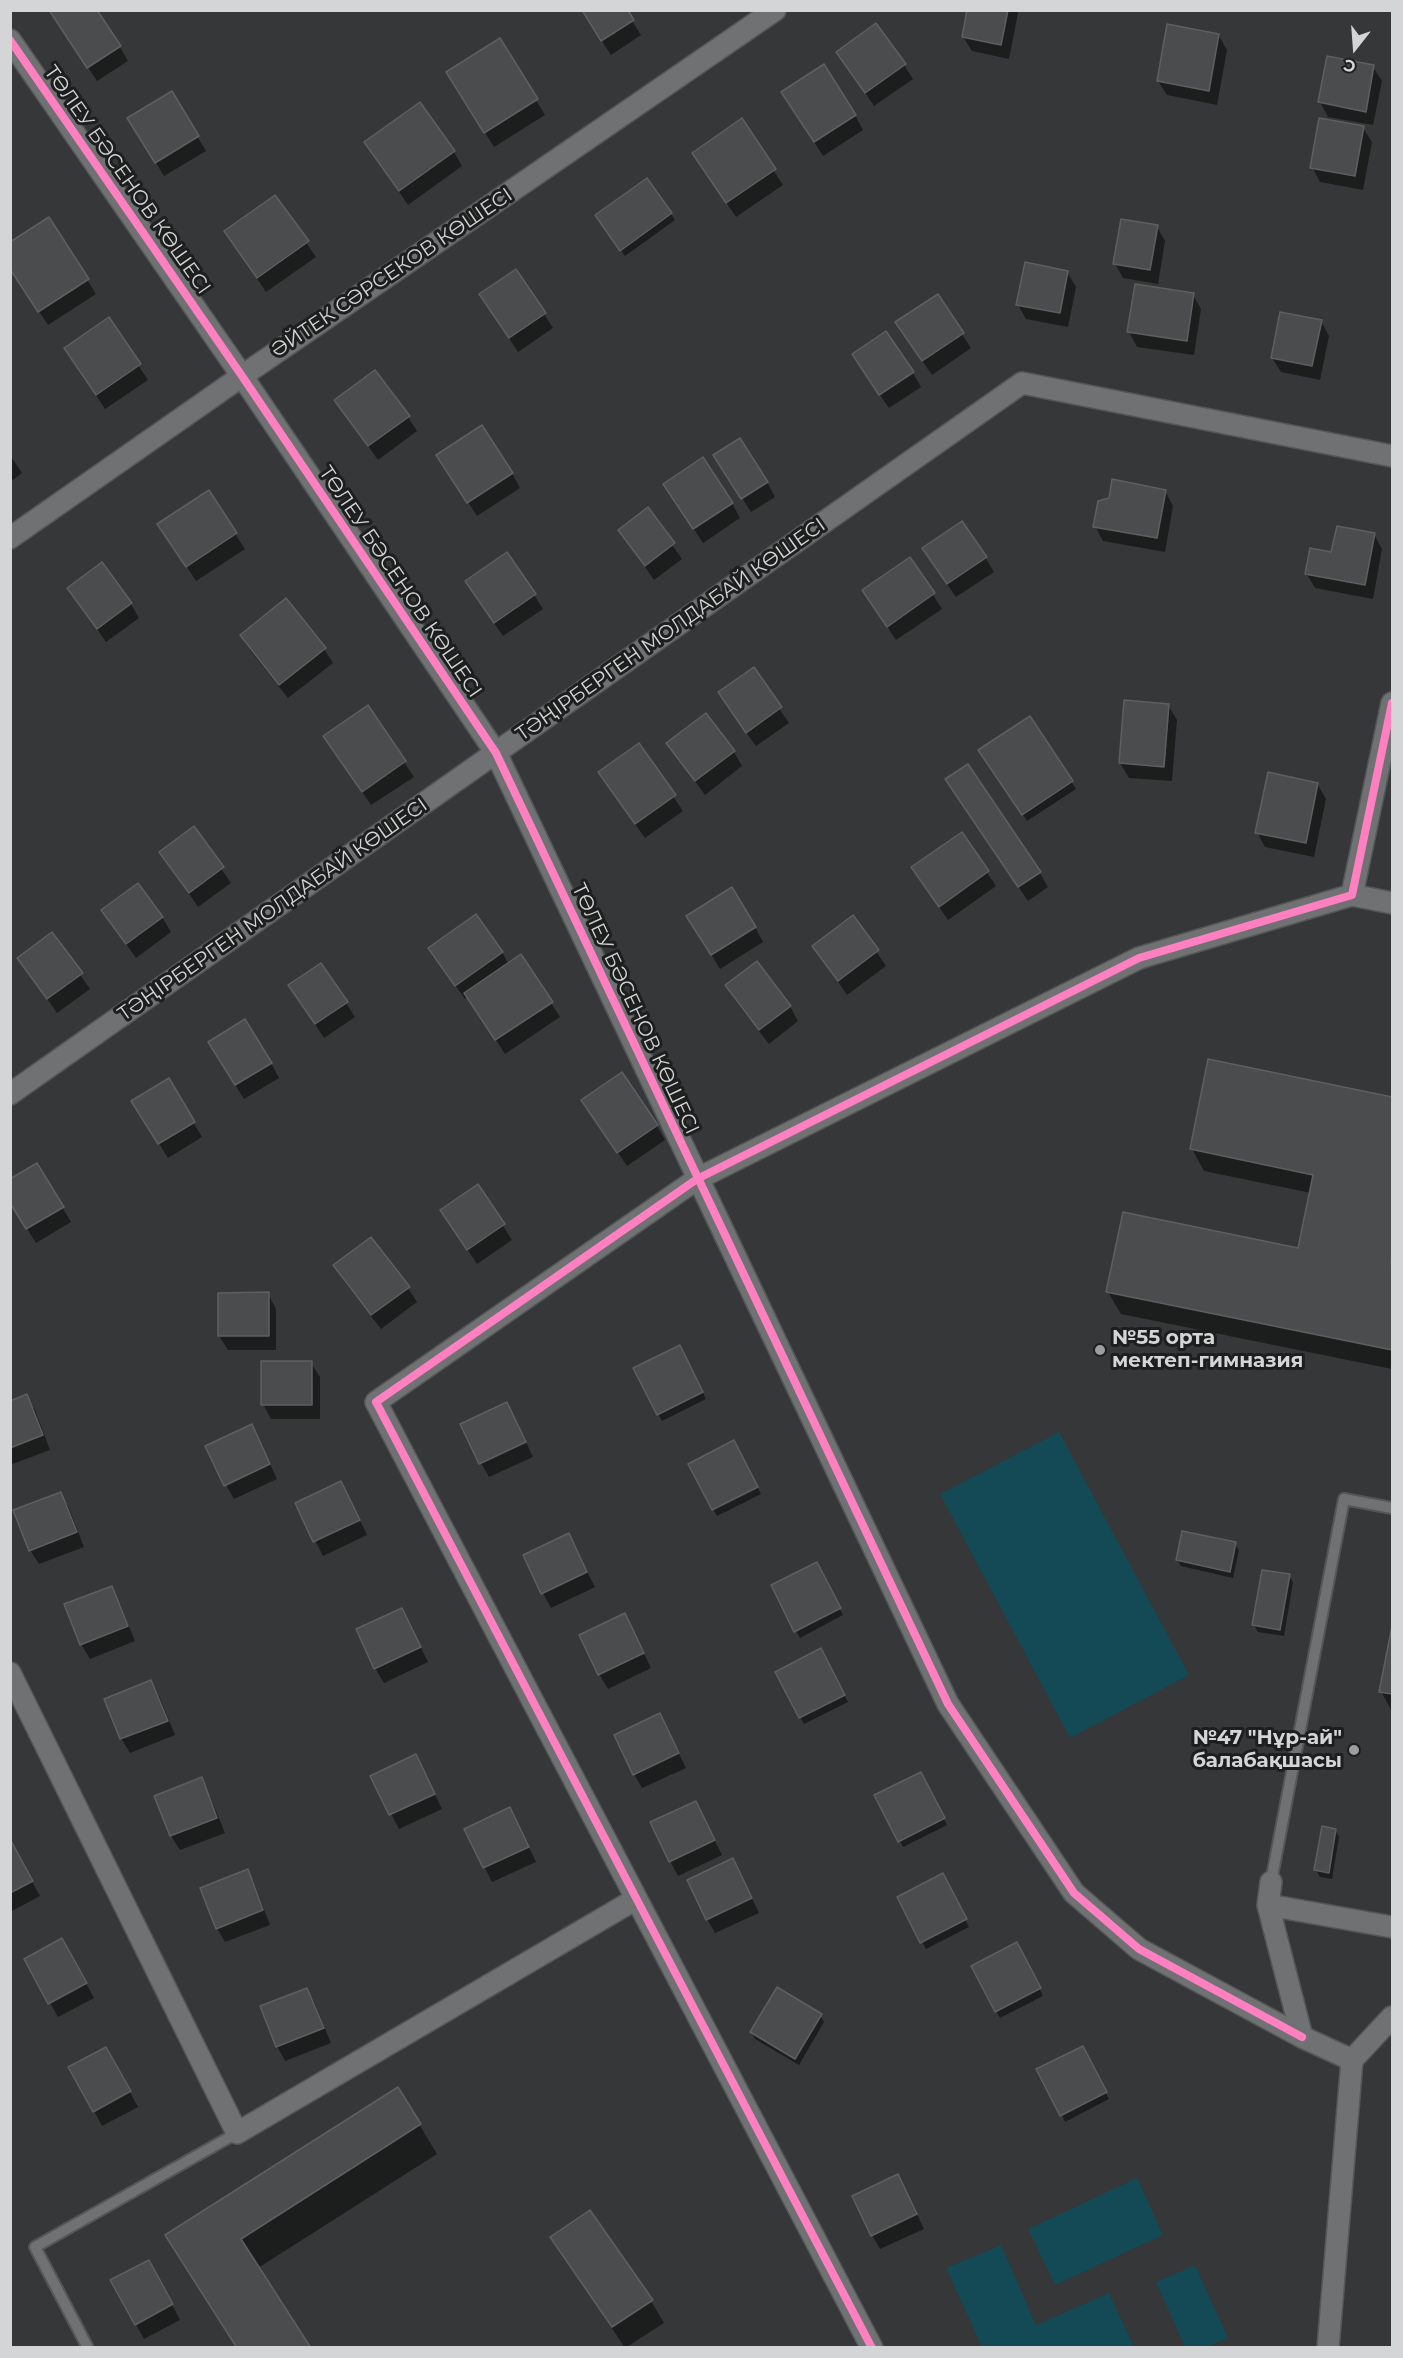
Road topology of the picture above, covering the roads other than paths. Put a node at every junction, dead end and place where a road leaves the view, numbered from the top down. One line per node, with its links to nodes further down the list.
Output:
1 (775, 10): 3 (street, ӘЙТЕК СӘРСЕКОВ КӨШЕСІ)
2 (10, 40): 3 (street, ТӨЛЕУ БӘСЕНОВ КӨШЕСІ)
3 (242, 376): 5 (street, ӘЙТЕК СӘРСЕКОВ КӨШЕСІ); 7 (street, ТӨЛЕУ БӘСЕНОВ КӨШЕСІ)
4 (1392, 456): 7 (street, ТӘҢІРБЕРГЕН МОЛДАБАЙ КӨШЕСІ)
5 (10, 538)
6 (1392, 703): 8 (street)
7 (496, 753): 10 (street, ТӘҢІРБЕРГЕН МОЛДАБАЙ КӨШЕСІ); 11 (street, ТӨЛЕУ БӘСЕНОВ КӨШЕСІ)
8 (1352, 894): 9 (street); 11 (street)
9 (1392, 903)
10 (10, 1094)
11 (698, 1179): 15 (street); 19 (street, ТӨЛЕУ БӘСЕНОВ КӨШЕСІ)
12 (1392, 1508): 14 (lane)
13 (10, 1673): 21 (street)
14 (1271, 1882): 16 (street)
15 (636, 1899): 21 (street); 23 (street)
16 (1268, 1905): 17 (street); 19 (street)
17 (1392, 1927)
18 (1392, 2017): 20 (street)
19 (1302, 2037): 20 (street, ТӨЛЕУ БӘСЕНОВ КӨШЕСІ)
20 (1352, 2060): 24 (street)
21 (237, 2133): 22 (lane)
22 (88, 2348)
23 (872, 2348)
24 (1328, 2348)

